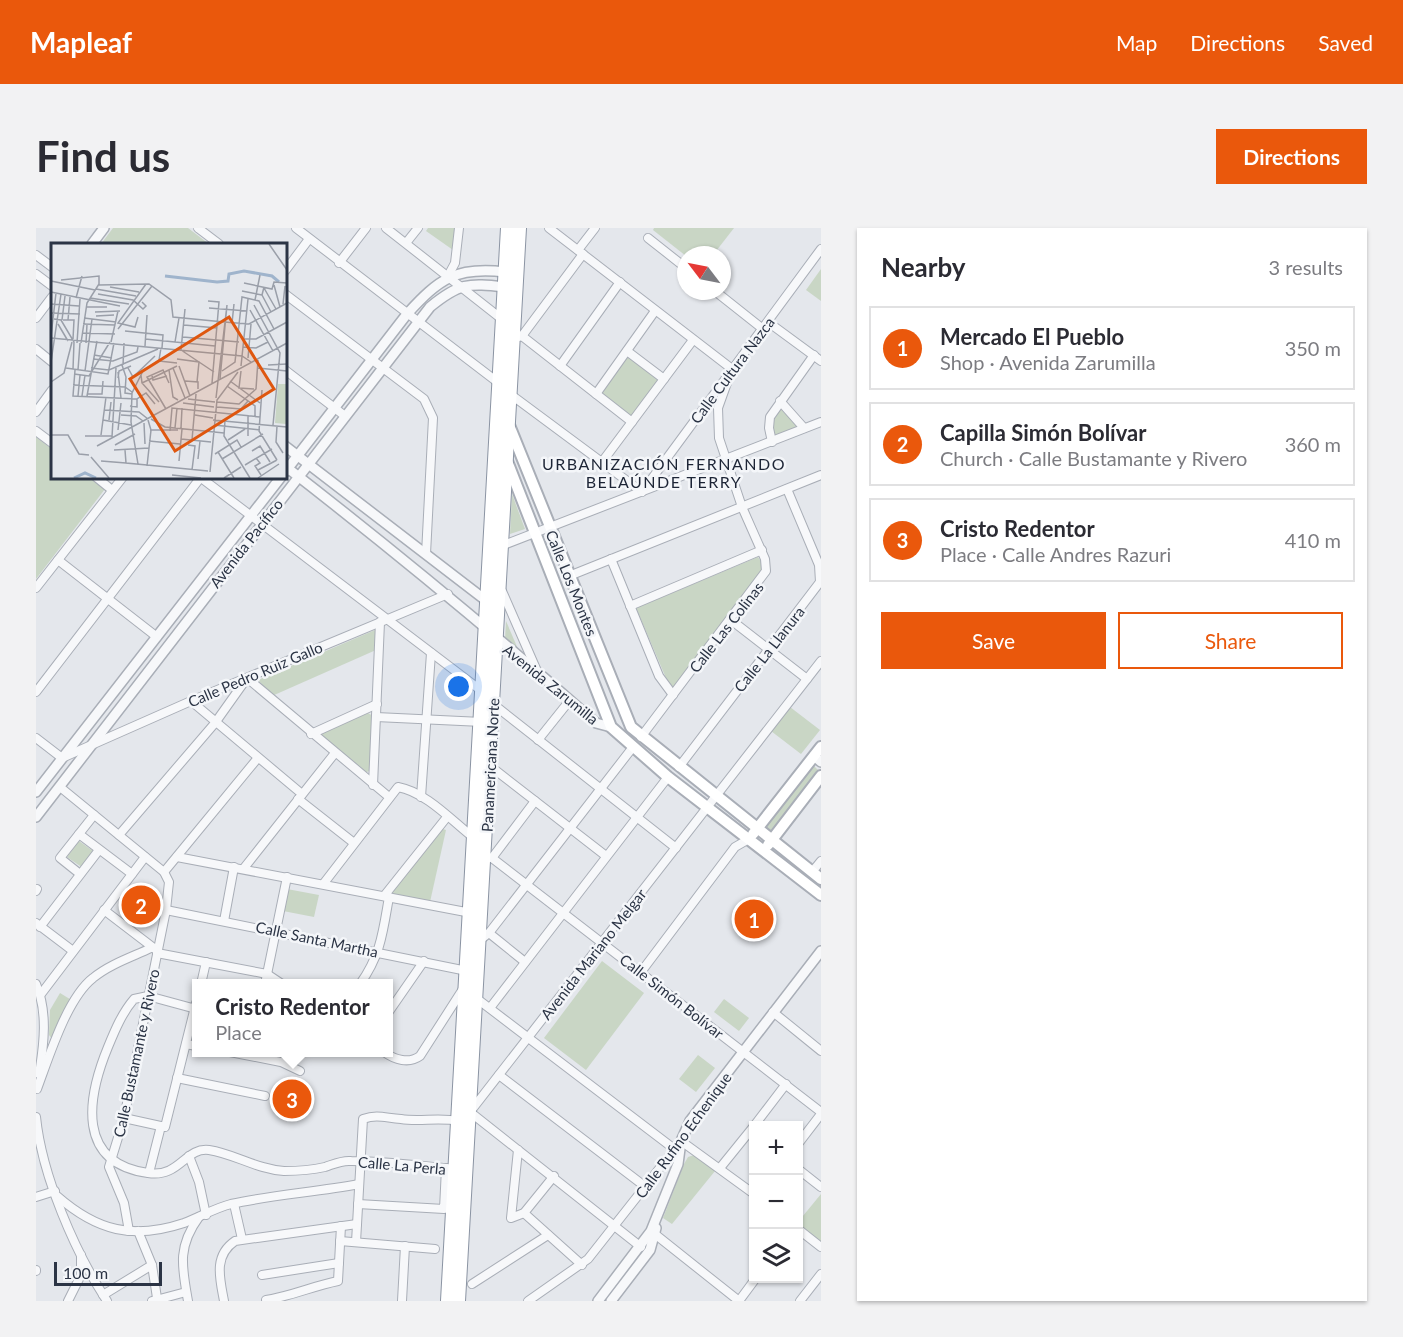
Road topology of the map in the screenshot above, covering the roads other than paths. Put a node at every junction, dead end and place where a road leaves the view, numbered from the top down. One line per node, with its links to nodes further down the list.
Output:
1 (104, 228): 14 (street)
2 (198, 228): 15 (street)
3 (296, 228): 12 (street)
4 (366, 228): 21 (street)
5 (386, 228): 16 (street)
6 (418, 228): 16 (street)
7 (459, 228): 25 (street)
8 (508, 228): 26 (highway, Panamericana Norte)
9 (519, 228): 40 (highway, Panamericana Norte)
10 (549, 228): 18 (street)
11 (595, 228): 18 (street)
12 (309, 238): 21 (street); 23 (street)
13 (648, 238): 20 (street)
14 (93, 243)
15 (218, 243)
16 (406, 243): 25 (street)
17 (821, 249): 38 (street, Calle Cultura Nazca)
18 (581, 252): 27 (street); 40 (street)
19 (36, 255): 22 (street)
20 (677, 261)
21 (339, 262): 34 (street)
22 (51, 266)
23 (286, 270)
24 (36, 274): 28 (street)
25 (448, 276): 26 (street); 29 (street); 34 (street)
26 (505, 280): 29 (street); 36 (highway, Panamericana Norte)
27 (620, 282): 33 (street); 48 (street)
28 (51, 285)
29 (459, 285): 36 (street); 37 (street, Avenida Pacífico)
30 (286, 295): 45 (street)
31 (51, 298): 35 (street)
32 (726, 300): 39 (street)
33 (655, 311): 41 (street); 43 (street)
34 (407, 314): 37 (street); 45 (street)
35 (36, 318)
36 (503, 320): 53 (highway, Panamericana Norte)
37 (418, 322): 49 (street, Avenida Pacífico); 53 (street)
38 (768, 322): 39 (street, Calle Cultura Nazca); 44 (street)
39 (763, 329): 50 (street, Calle Cultura Nazca)
40 (518, 337): 48 (street); 53 (highway, Panamericana Norte)
41 (693, 340): 50 (street); 52 (street)
42 (36, 350): 46 (street)
43 (627, 351): 52 (street); 55 (street)
44 (814, 355): 47 (street); 56 (street)
45 (371, 360): 49 (street); 57 (street)
46 (51, 361)
47 (821, 361)
48 (560, 366): 55 (street)
49 (382, 368): 59 (street, Avenida Pacífico); 91 (street)
50 (732, 369): 70 (street, Calle Las Colinas); 83 (street, Calle Cultura Nazca)
51 (286, 371): 57 (street)
52 (664, 380): 60 (street)
53 (505, 389): 62 (highway, Panamericana Norte); 71 (street); 99 (highway, Panamericana Norte)
54 (51, 391): 58 (street)
55 (596, 394): 60 (street)
56 (780, 401): 63 (street); 66 (street)
57 (334, 408): 59 (street); 68 (street)
58 (36, 412)
59 (345, 416): 72 (street, Avenida Pacífico)
60 (632, 422): 71 (street)
61 (821, 422): 63 (street)
62 (508, 424): 69 (highway, Panamericana Norte); 87 (main road, Calle Los Montes)
63 (804, 429): 66 (street)
64 (36, 431): 65 (street)
65 (51, 442)
66 (772, 442): 70 (street)
67 (286, 447): 68 (street)
68 (298, 456): 72 (street); 73 (street)
69 (506, 460): 88 (main road); 89 (highway, Panamericana Norte)
70 (724, 460): 83 (street); 84 (street, Calle Las Colinas)
71 (602, 462): 83 (street)
72 (308, 464): 75 (street, Avenida Pacífico); 91 (street)
73 (286, 469): 75 (street, Avenida Zarumilla)
74 (821, 475): 81 (street)
75 (298, 477): 86 (street, Avenida Pacífico); 97 (street, Avenida Zarumilla)
76 (97, 478): 82 (street)
77 (122, 478): 82 (street)
78 (200, 478): 98 (street)
79 (202, 478): 85 (street)
80 (280, 478): 85 (street, Avenida Pacífico)
81 (787, 489): 84 (street); 106 (street, Calle La Llanura)
82 (112, 490): 93 (street)
83 (642, 492): 87 (street)
84 (742, 507): 90 (street, Calle Las Colinas); 92 (street)
85 (251, 516): 86 (street); 104 (street, Avenida Pacífico)
86 (261, 523): 101 (street); 128 (street, Avenida Pacífico)
87 (550, 528): 88 (street); 94 (main road, Calle Los Montes)
88 (536, 534): 89 (street); 123 (main road)
89 (501, 546): 95 (highway, Panamericana Norte)
90 (762, 550): 100 (street); 102 (street, Calle Las Colinas)
91 (426, 554): 99 (street)
92 (611, 559): 94 (street); 100 (street)
93 (58, 560): 96 (street); 98 (street)
94 (569, 576): 125 (main road, Calle Los Montes)
95 (499, 586): 105 (highway, Panamericana Norte); 109 (street)
96 (36, 588)
97 (448, 594): 101 (street, Calle Pedro Ruiz Gallo); 103 (street, Avenida Zarumilla)
98 (107, 598): 104 (street); 112 (street)
99 (488, 602): 103 (highway, Panamericana Norte)
100 (630, 606): 114 (street)
101 (383, 620): 107 (street); 110 (street, Calle Pedro Ruiz Gallo); 117 (street)
102 (731, 620): 106 (street); 114 (street, Calle Las Colinas)
103 (486, 628): 105 (street, Avenida Zarumilla); 113 (highway, Panamericana Norte)
104 (157, 637): 132 (street, Avenida Pacífico)
105 (496, 639): 109 (street, Avenida Zarumilla); 118 (highway, Panamericana Norte)
106 (768, 649): 111 (street); 136 (street, Calle La Llanura)
107 (430, 653): 113 (street); 120 (street)
108 (821, 661): 111 (street, Avenida Mariano Melgar)
109 (537, 672): 115 (street, Avenida Zarumilla)
110 (247, 678): 116 (street, Calle Pedro Ruiz Gallo); 122 (street); 124 (street)
111 (807, 679): 146 (street, Avenida Mariano Melgar)
112 (36, 692)
113 (484, 692): 121 (highway, Panamericana Norte)
114 (673, 695): 125 (street, Calle Las Colinas)
115 (570, 700): 123 (street, Avenida Zarumilla); 127 (street)
116 (191, 701): 122 (street); 128 (street, Calle Pedro Ruiz Gallo)
117 (377, 704): 119 (street); 124 (street)
118 (493, 704): 127 (street); 135 (highway, Panamericana Norte)
119 (376, 717): 120 (street); 139 (street)
120 (426, 720): 121 (street); 145 (street)
121 (482, 722): 157 (highway, Panamericana Norte)
122 (215, 723): 133 (street); 156 (street)
123 (611, 727): 129 (main road, Avenida Zarumilla)
124 (311, 734): 131 (street)
125 (641, 737): 136 (main road)
126 (36, 738): 132 (street)
127 (538, 740): 141 (street)
128 (93, 745): 132 (street, Calle Pedro Ruiz Gallo); 140 (street, Avenida Pacífico)
129 (633, 747): 138 (main road, Avenida Zarumilla); 141 (street)
130 (821, 747): 134 (main road)
131 (334, 753): 139 (street); 143 (street)
132 (62, 758): 142 (street, Avenida Pacífico)
133 (257, 759): 143 (street); 166 (street)
134 (817, 759): 154 (main road)
135 (490, 766): 147 (street); 167 (highway, Panamericana Norte)
136 (679, 767): 146 (main road)
137 (821, 776): 159 (main road)
138 (668, 777): 148 (main road, Avenida Zarumilla); 152 (street)
139 (373, 784): 144 (street)
140 (60, 787): 149 (street); 151 (street, Avenida Pacífico)
141 (600, 789): 152 (street); 153 (street)
142 (36, 792)
143 (300, 797): 160 (street); 170 (street)
144 (389, 797): 145 (street); 160 (street)
145 (421, 797): 150 (street)
146 (716, 797): 148 (street, Avenida Mariano Melgar); 154 (main road)
147 (535, 801): 153 (street); 167 (street)
148 (708, 808): 158 (main road, Avenida Zarumilla); 161 (street, Avenida Mariano Melgar)
149 (94, 815): 155 (street); 156 (street)
150 (447, 817): 157 (street); 179 (street)
151 (36, 818)
152 (637, 818): 161 (street); 164 (street)
153 (570, 828): 164 (street); 177 (street)
154 (757, 829): 158 (main road); 159 (main road)
155 (79, 834): 162 (street); 172 (street)
156 (119, 835): 165 (street)
157 (475, 839): 182 (highway, Panamericana Norte)
158 (749, 839): 163 (main road, Avenida Zarumilla); 196 (street)
159 (772, 841): 163 (main road); 174 (main road)
160 (354, 843): 176 (street)
161 (676, 848): 188 (street, Avenida Mariano Melgar)
162 (99, 850): 172 (street); 173 (street)
163 (764, 851): 178 (main road, Avenida Zarumilla)
164 (606, 856): 183 (street)
165 (145, 857): 171 (street); 173 (street)
166 (177, 857): 169 (street); 171 (street)
167 (488, 857): 177 (street, Calle Simón Bolívar); 187 (highway, Panamericana Norte)
168 (821, 861): 174 (street)
169 (234, 867): 170 (street); 184 (street)
170 (244, 868): 175 (street)
171 (164, 872): 181 (street, Calle Bustamante y Rivero)
172 (80, 874): 185 (street)
173 (132, 874): 180 (street)
174 (817, 876)
175 (286, 877): 176 (street); 186 (street)
176 (324, 883): 179 (street)
177 (526, 884): 183 (street, Calle Simón Bolívar); 187 (street)
178 (821, 895)
179 (387, 897): 182 (street); 192 (street)
180 (104, 910): 189 (street); 190 (street)
181 (166, 910): 184 (street, Calle Santa Martha); 189 (street, Calle Bustamante y Rivero)
182 (471, 913): 198 (highway, Panamericana Norte)
183 (563, 913): 188 (street, Calle Simón Bolívar); 195 (street)
184 (224, 921): 186 (street, Calle Santa Martha)
185 (38, 925): 190 (street)
186 (276, 930): 192 (street, Calle Santa Martha); 197 (street)
187 (484, 937): 195 (street); 206 (highway, Panamericana Norte)
188 (602, 943): 196 (street, Calle Simón Bolívar); 212 (street, Avenida Mariano Melgar)
189 (155, 950): 194 (street); 205 (street, Calle Bustamante y Rivero); 223 (street)
190 (73, 951): 204 (street)
191 (821, 951): 210 (street, Calle Rufino Echenique)
192 (379, 952): 193 (street, Calle Santa Martha); 202 (street)
193 (424, 961): 198 (street, Calle Santa Martha); 208 (street)
194 (206, 962): 197 (street); 199 (street)
195 (525, 962): 209 (street)
196 (641, 972): 215 (street, Calle Simón Bolívar)
197 (267, 974): 200 (street); 201 (street)
198 (467, 977): 217 (street); 230 (highway, Panamericana Norte)
199 (202, 979)
200 (266, 979)
201 (274, 979)
202 (364, 979)
203 (36, 984): 204 (street)
204 (40, 994): 223 (street)
205 (148, 996): 207 (street); 228 (street, Calle Bustamante y Rivero); 238 (street)
206 (476, 998): 209 (street); 225 (highway, Panamericana Norte)
207 (192, 1006)
208 (393, 1006)
209 (490, 1008): 212 (street)
210 (773, 1012): 215 (street, Calle Rufino Echenique); 216 (street)
211 (192, 1022): 213 (street)
212 (528, 1038): 220 (street, Avenida Mariano Melgar); 235 (street)
213 (186, 1044): 214 (street); 221 (street)
214 (192, 1045)
215 (744, 1051): 222 (street, Calle Simón Bolívar); 234 (street, Calle Rufino Echenique)
216 (821, 1051)
217 (393, 1056)
218 (276, 1057): 219 (street)
219 (300, 1071)
220 (498, 1076): 225 (street, Avenida Mariano Melgar); 247 (street)
221 (177, 1078): 224 (street); 231 (street)
222 (786, 1084): 226 (street, Calle Simón Bolívar); 229 (street)
223 (36, 1093)
224 (265, 1096)
225 (470, 1112): 236 (street); 286 (highway, Panamericana Norte)
226 (821, 1113): 233 (street)
227 (36, 1117): 249 (street)
228 (124, 1118): 231 (street); 238 (street, Calle Bustamante y Rivero)
229 (758, 1121)
230 (459, 1122): 239 (street); 241 (highway, Panamericana Norte)
231 (163, 1126): 242 (street)
232 (749, 1132): 240 (street)
233 (803, 1137)
234 (681, 1141): 235 (street, Calle Rufino Echenique); 240 (street); 259 (street)
235 (673, 1148): 247 (street, Calle Rufino Echenique)
236 (518, 1150): 244 (street); 253 (street)
237 (189, 1156): 239 (street, Calle La Perla); 242 (street, Calle La Perla); 254 (street)
238 (111, 1160): 242 (street); 258 (street)
239 (362, 1161): 241 (street, Calle La Perla); 245 (street)
240 (720, 1168): 248 (street)
241 (451, 1169): 252 (street); 285 (highway, Panamericana Norte)
242 (149, 1173)
243 (803, 1173): 246 (street)
244 (555, 1176): 253 (street); 257 (street)
245 (359, 1184): 251 (street); 252 (street)
246 (821, 1187)
247 (647, 1188): 257 (street, Calle Rufino Echenique)
248 (749, 1191)
249 (56, 1194): 250 (street); 258 (street); 269 (street)
250 (36, 1197)
251 (234, 1204): 254 (street); 262 (street)
252 (358, 1204): 255 (street)
253 (524, 1213): 261 (street)
254 (203, 1216): 258 (street); 277 (street)
255 (357, 1224): 256 (street); 264 (street)
256 (341, 1226): 262 (street); 263 (street)
257 (614, 1228): 266 (street); 272 (street, Calle Rufino Echenique)
258 (134, 1231): 271 (street)
259 (652, 1233): 266 (street); 289 (street); 290 (street)
260 (803, 1233): 267 (street)
261 (548, 1235): 272 (street); 276 (street)
262 (242, 1239): 283 (street)
263 (340, 1241): 264 (street); 270 (street)
264 (357, 1242): 265 (street)
265 (405, 1246): 268 (street); 284 (street)
266 (641, 1247): 288 (street)
267 (821, 1247)
268 (435, 1249)
269 (81, 1252): 278 (street); 281 (street)
270 (339, 1263): 274 (street); 280 (street)
271 (152, 1265): 278 (street); 279 (street)
272 (582, 1265): 287 (street, Calle Rufino Echenique)
273 (821, 1274): 291 (street)
274 (262, 1275)
275 (752, 1283): 290 (street)
276 (472, 1284)
277 (186, 1292): 279 (street); 282 (street)
278 (105, 1298)
279 (154, 1300)
280 (266, 1300)
281 (68, 1301)
282 (188, 1301)
283 (224, 1301)
284 (402, 1301)
285 (448, 1301)
286 (458, 1301)
287 (528, 1301)
288 (598, 1301)
289 (611, 1301)
290 (739, 1301)
291 (800, 1301)

